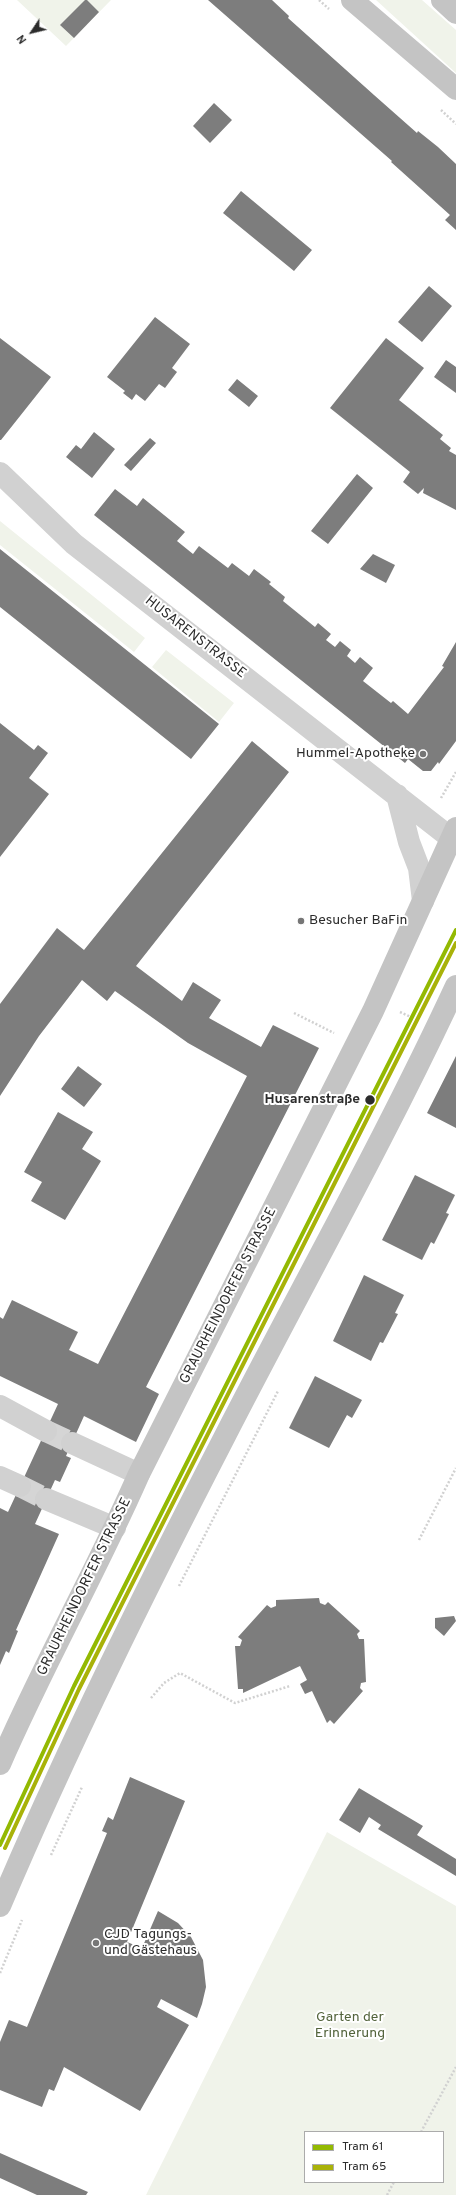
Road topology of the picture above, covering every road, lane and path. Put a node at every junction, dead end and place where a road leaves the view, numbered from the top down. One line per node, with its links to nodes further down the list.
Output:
1 (352, 0): 4 (main road)
2 (442, 0): 3 (main road)
3 (456, 13)
4 (456, 89)
5 (0, 473): 6 (street, HUSARENSTRASSE)
6 (397, 795): 7 (street, HUSARENSTRASSE); 8 (street)
7 (454, 836): 8 (main road, GRAURHEINDORFER STRASSE)
8 (423, 901): 19 (main road, GRAURHEINDORFER STRASSE)
9 (456, 986): 31 (main road)
10 (395, 1010): 12 (path)
11 (294, 1013): 13 (path)
12 (416, 1020)
13 (334, 1034)
14 (281, 1386): 25 (path)
15 (0, 1406): 16 (street)
16 (46, 1430)
17 (72, 1443): 19 (street)
18 (456, 1468): 24 (path)
19 (139, 1474): 23 (main road, GRAURHEINDORFER STRASSE)
20 (0, 1477): 21 (street)
21 (20, 1486)
22 (46, 1499): 23 (street)
23 (115, 1528): 28 (main road, GRAURHEINDORFER STRASSE)
24 (419, 1540)
25 (178, 1588)
26 (290, 1686): 27 (path)
27 (151, 1698)
28 (0, 1764)
29 (82, 1786): 30 (path)
30 (50, 1858)
31 (0, 1906)
32 (24, 1916): 33 (path)
33 (0, 1973)
34 (456, 2067): 35 (path)
35 (422, 2131)
36 (393, 2183): 37 (path)
37 (387, 2195)

